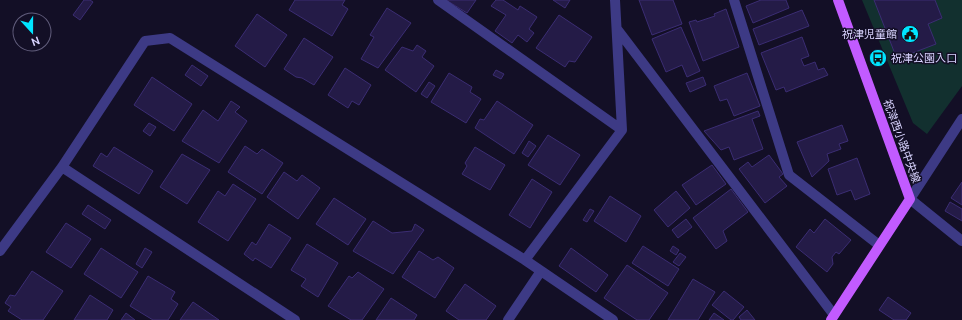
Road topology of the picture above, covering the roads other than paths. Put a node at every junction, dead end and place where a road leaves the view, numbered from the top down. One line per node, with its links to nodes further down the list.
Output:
1 (438, 0): 7 (street)
2 (615, 0): 5 (street)
3 (734, 0): 11 (street)
4 (838, 0): 9 (main road, 祝津西小路中央線)
5 (617, 29): 7 (street); 15 (street)
6 (962, 119): 9 (street)
7 (622, 130): 13 (street)
8 (62, 167): 12 (street); 13 (street); 16 (street)
9 (910, 199): 10 (street); 11 (main road, 祝津西小路中央線)
10 (962, 241)
11 (879, 245): 15 (main road, 祝津西小路中央線)
12 (0, 251)
13 (525, 260): 14 (street)
14 (541, 271): 17 (street); 18 (street)
15 (832, 318)
16 (295, 320)
17 (508, 320)
18 (613, 320)

